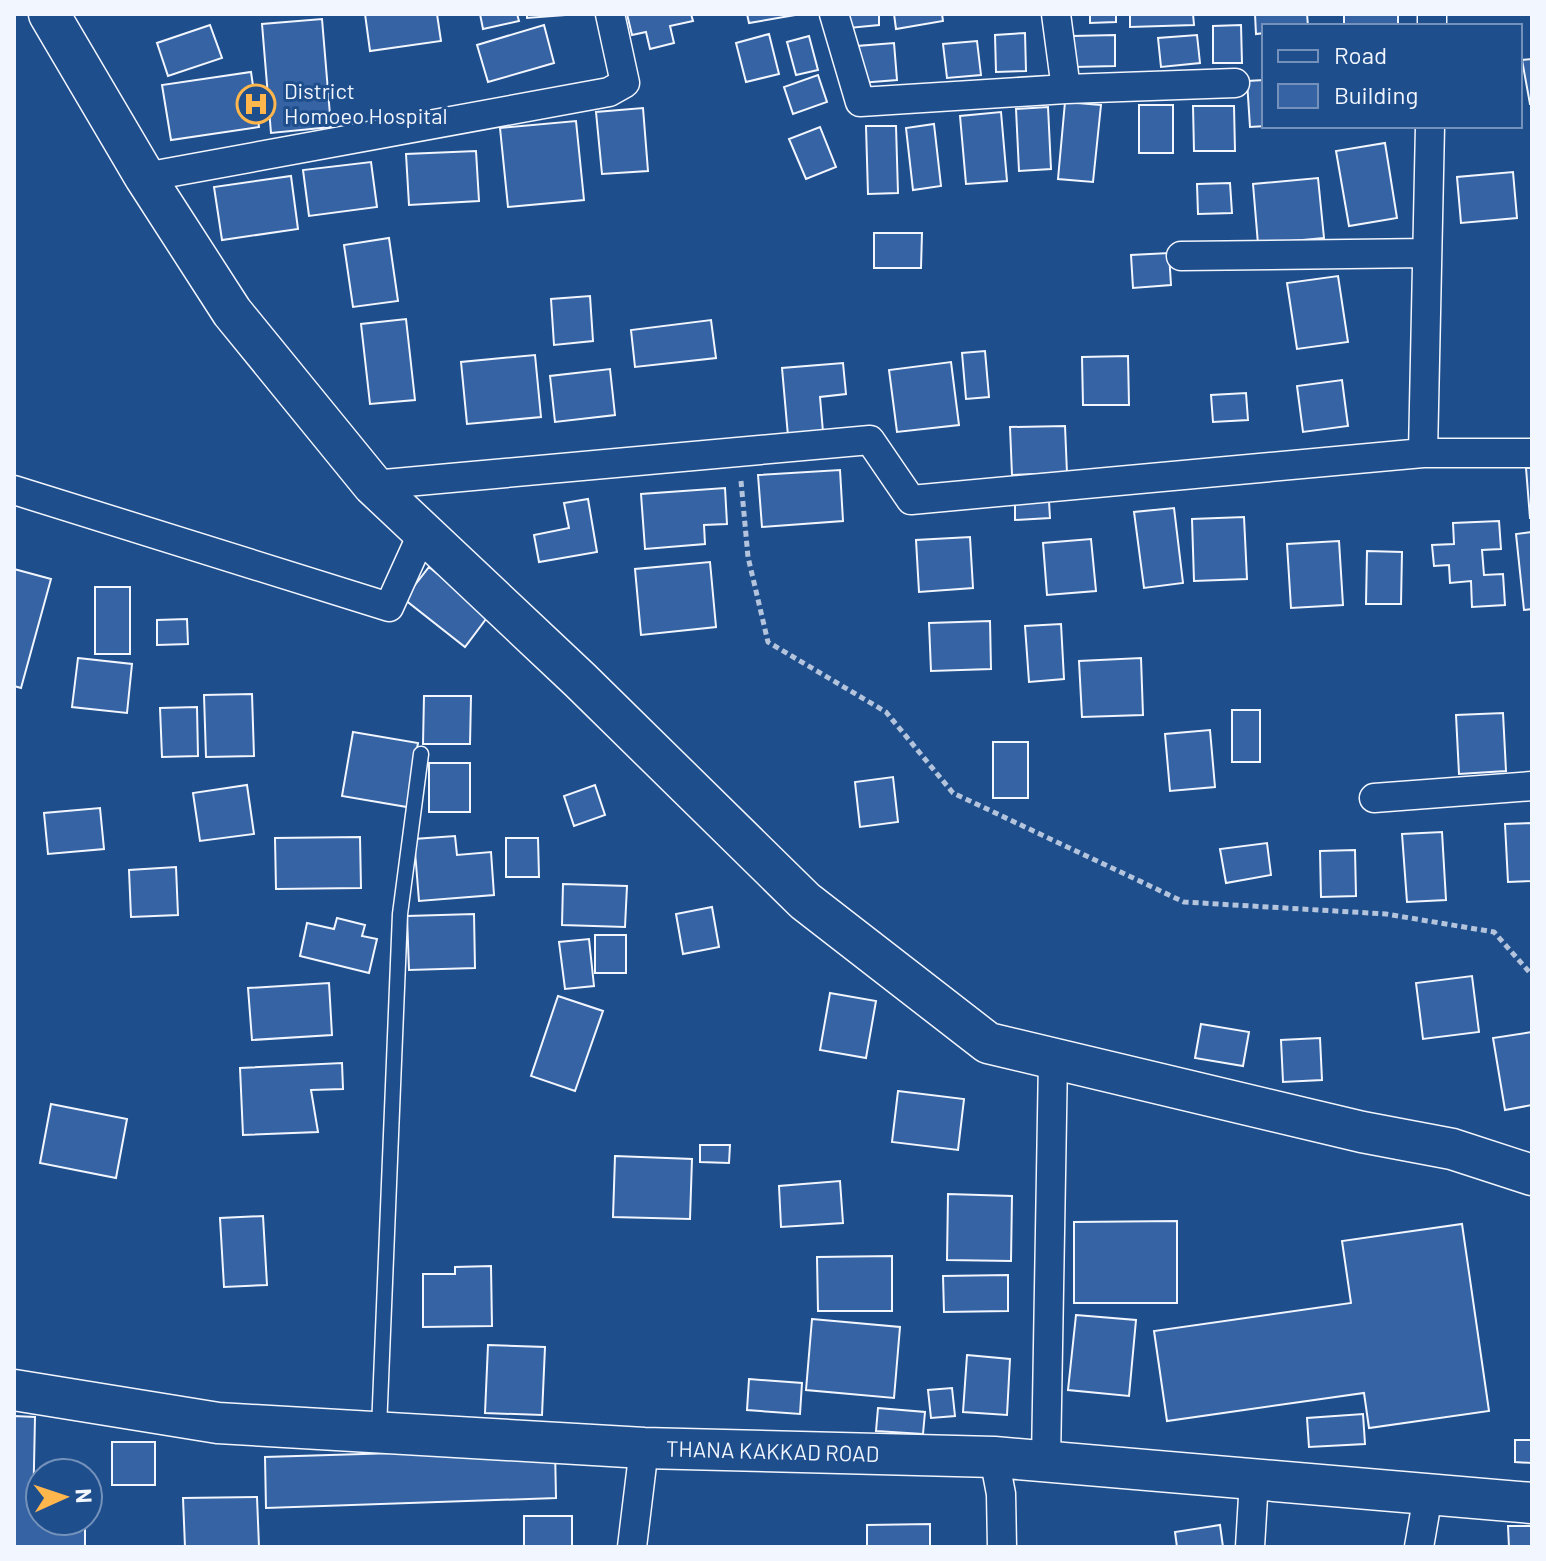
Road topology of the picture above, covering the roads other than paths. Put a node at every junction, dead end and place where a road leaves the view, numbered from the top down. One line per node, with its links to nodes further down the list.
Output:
1 (49, 14): 8 (main road)
2 (610, 14): 8 (street)
3 (834, 14): 6 (street)
4 (1056, 14): 6 (street)
5 (1235, 83): 6 (street)
6 (1066, 89)
7 (1430, 128): 9 (street)
8 (145, 177): 13 (main road)
9 (1427, 253): 10 (street); 11 (street)
10 (1181, 256)
11 (1423, 453): 12 (street); 13 (street)
12 (1532, 453)
13 (373, 485): 15 (main road)
14 (14, 490): 15 (street)
15 (423, 532): 19 (main road)
16 (421, 754): 22 (lane)
17 (1532, 786): 18 (street)
18 (1374, 798)
19 (1053, 1059): 20 (main road); 25 (street)
20 (1532, 1175)
21 (14, 1390): 22 (main road, THANA KAKKAD ROAD)
22 (379, 1433): 23 (main road, THANA KAKKAD ROAD)
23 (644, 1448): 24 (main road, THANA KAKKAD ROAD); 29 (street)
24 (994, 1457): 25 (main road, THANA KAKKAD ROAD); 30 (street)
25 (1046, 1461): 26 (main road, THANA KAKKAD ROAD)
26 (1254, 1480): 27 (main road, THANA KAKKAD ROAD); 31 (street)
27 (1428, 1495): 28 (main road, THANA KAKKAD ROAD); 32 (street)
28 (1532, 1503)
29 (632, 1547)
30 (1002, 1547)
31 (1250, 1547)
32 (1419, 1547)

